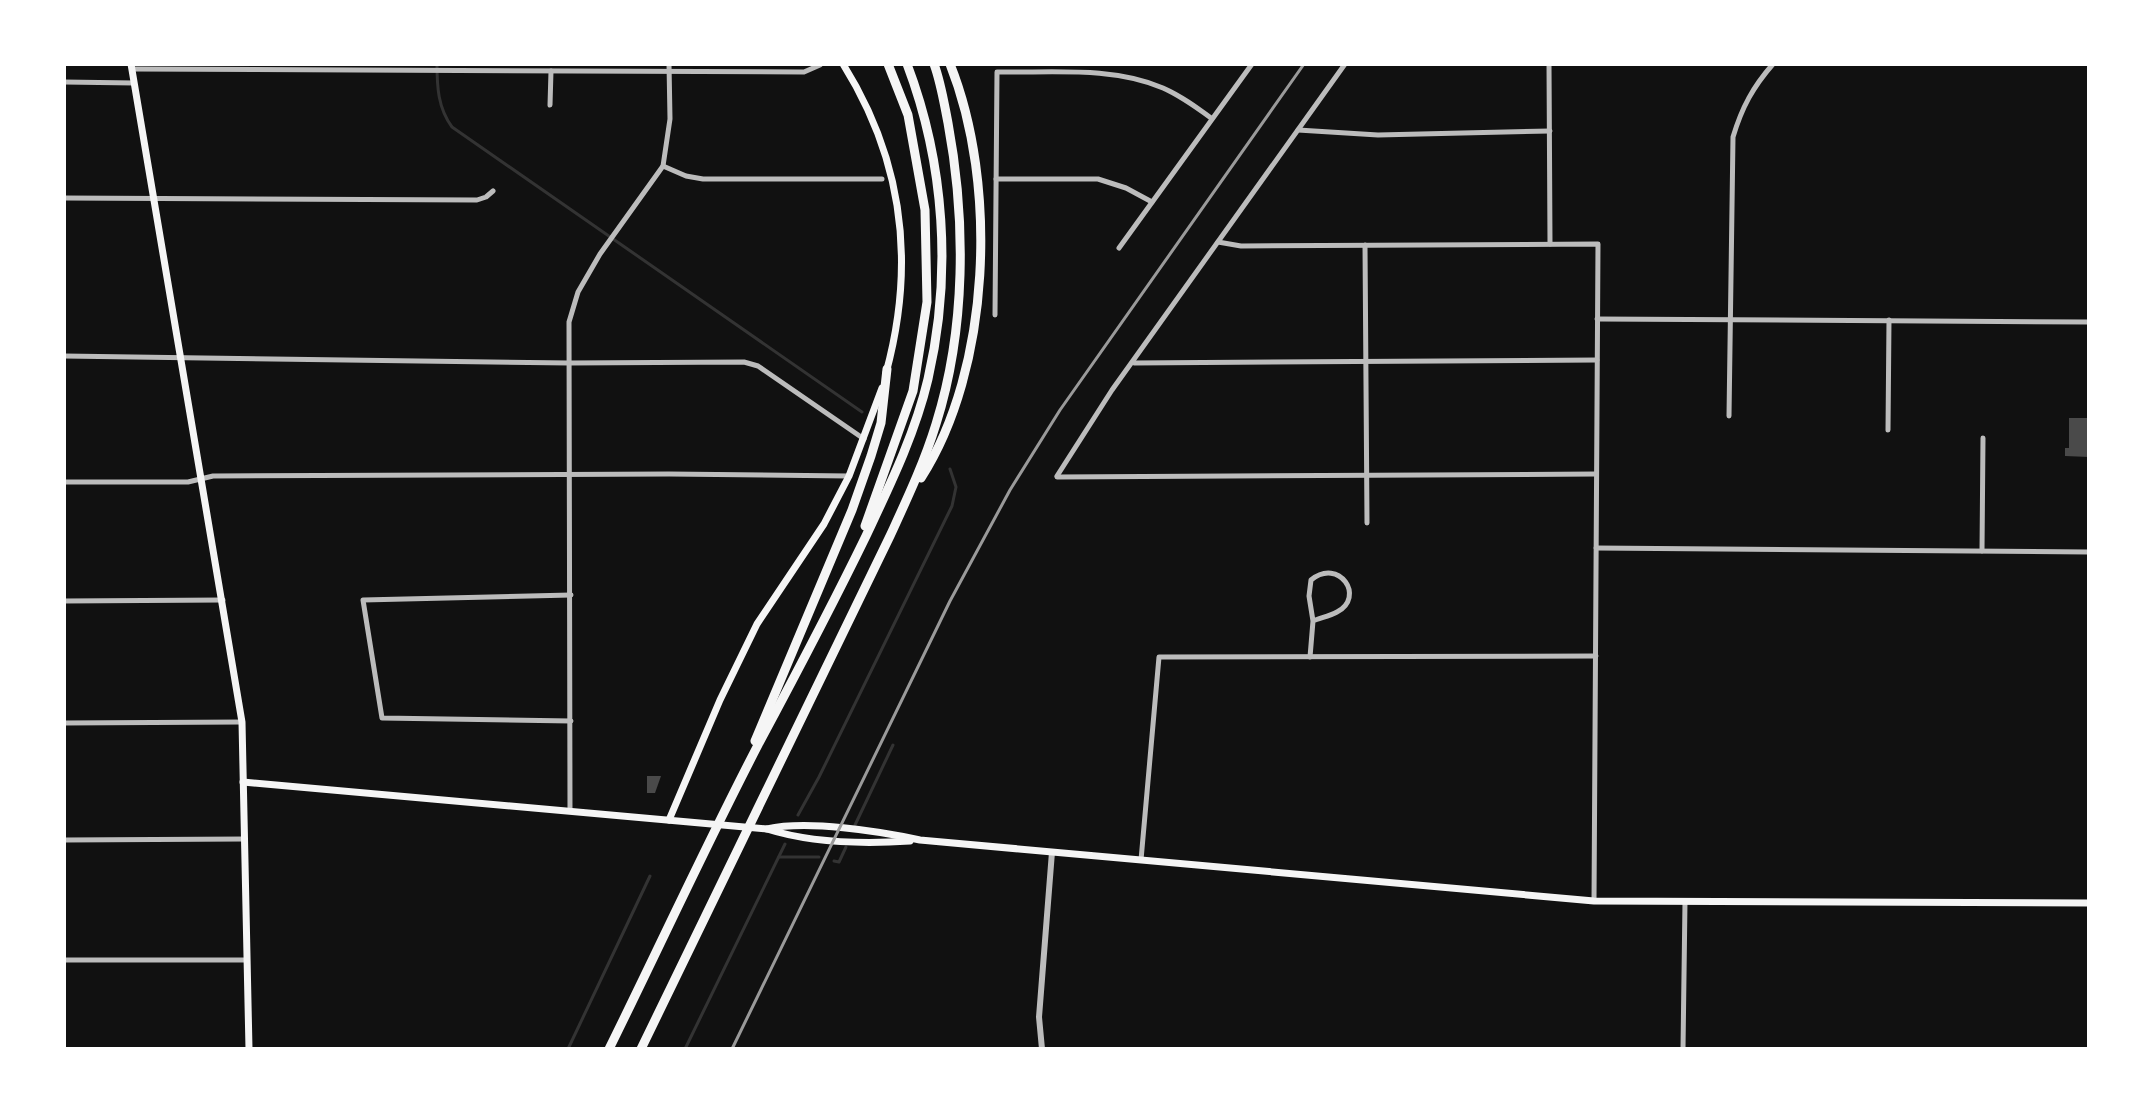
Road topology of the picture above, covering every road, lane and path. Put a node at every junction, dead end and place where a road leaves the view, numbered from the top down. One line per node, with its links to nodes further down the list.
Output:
1 (843, 64): 42 (main road)
2 (888, 64): 58 (highway)
3 (907, 64): 58 (highway)
4 (934, 64): 53 (highway)
5 (1252, 64): 17 (street)
6 (1345, 64): 18 (street)
7 (1549, 64): 19 (street)
8 (1773, 64): 33 (street)
9 (820, 65): 12 (street)
10 (131, 67): 13 (street); 15 (main road)
11 (952, 67): 53 (highway)
12 (669, 68): 13 (street); 20 (street)
13 (551, 71): 16 (street)
14 (64, 82): 15 (street)
15 (134, 83): 25 (main road)
16 (550, 105)
17 (1211, 118): 22 (street); 26 (street)
18 (1297, 130): 19 (street); 27 (street)
19 (1550, 131): 28 (street)
20 (663, 166): 21 (street); 40 (street)
21 (882, 179)
22 (996, 179): 26 (street); 31 (street)
23 (493, 191): 25 (street)
24 (64, 198): 25 (street)
25 (154, 199): 37 (main road)
26 (1152, 202): 30 (street)
27 (1218, 242): 29 (street); 41 (street)
28 (1550, 244): 29 (street); 32 (street)
29 (1365, 245): 39 (street)
30 (1119, 248)
31 (995, 315)
32 (1597, 319): 33 (street); 38 (street)
33 (1729, 319): 34 (street); 43 (street)
34 (1889, 320): 35 (street); 44 (street)
35 (2089, 322)
36 (64, 356): 37 (street)
37 (179, 357): 40 (street); 51 (main road)
38 (1597, 360): 39 (street); 48 (street)
39 (1366, 362): 41 (street); 49 (street)
40 (569, 363): 46 (street); 47 (street)
41 (1133, 363): 49 (street)
42 (887, 369): 46 (main road); 69 (highway)
43 (1729, 416)
44 (1888, 430)
45 (1983, 438): 56 (street)
46 (864, 439): 50 (main road)
47 (571, 474): 50 (street); 51 (street); 59 (street)
48 (1596, 474): 49 (street); 55 (street)
49 (1367, 475): 54 (street)
50 (849, 476): 71 (main road)
51 (200, 479): 52 (street); 60 (main road)
52 (64, 482)
53 (906, 501): 83 (highway)
54 (1367, 523)
55 (1596, 548): 56 (street); 63 (street)
56 (1982, 551): 57 (street)
57 (2089, 552)
58 (843, 583): 69 (highway)
59 (571, 595): 65 (street); 65 (street)
60 (223, 600): 61 (street); 66 (main road)
61 (64, 601)
62 (1313, 621): 62 (street); 64 (street)
63 (1596, 656): 64 (street); 76 (street)
64 (1310, 657): 75 (street)
65 (571, 721): 70 (street)
66 (242, 722): 67 (street); 68 (main road)
67 (64, 723)
68 (243, 782): 70 (main road); 72 (main road)
69 (735, 790): 82 (highway)
70 (570, 811): 71 (main road)
71 (669, 820): 74 (main road)
72 (245, 839): 73 (street); 80 (main road)
73 (64, 840)
74 (1052, 852): 75 (main road); 84 (street)
75 (1141, 860): 76 (main road)
76 (1594, 901): 77 (main road)
77 (1685, 902): 78 (main road); 85 (street)
78 (2089, 903)
79 (64, 960): 80 (street)
80 (248, 960): 81 (main road)
81 (249, 1049)
82 (609, 1049)
83 (641, 1049)
84 (1042, 1049)
85 (1683, 1049)

